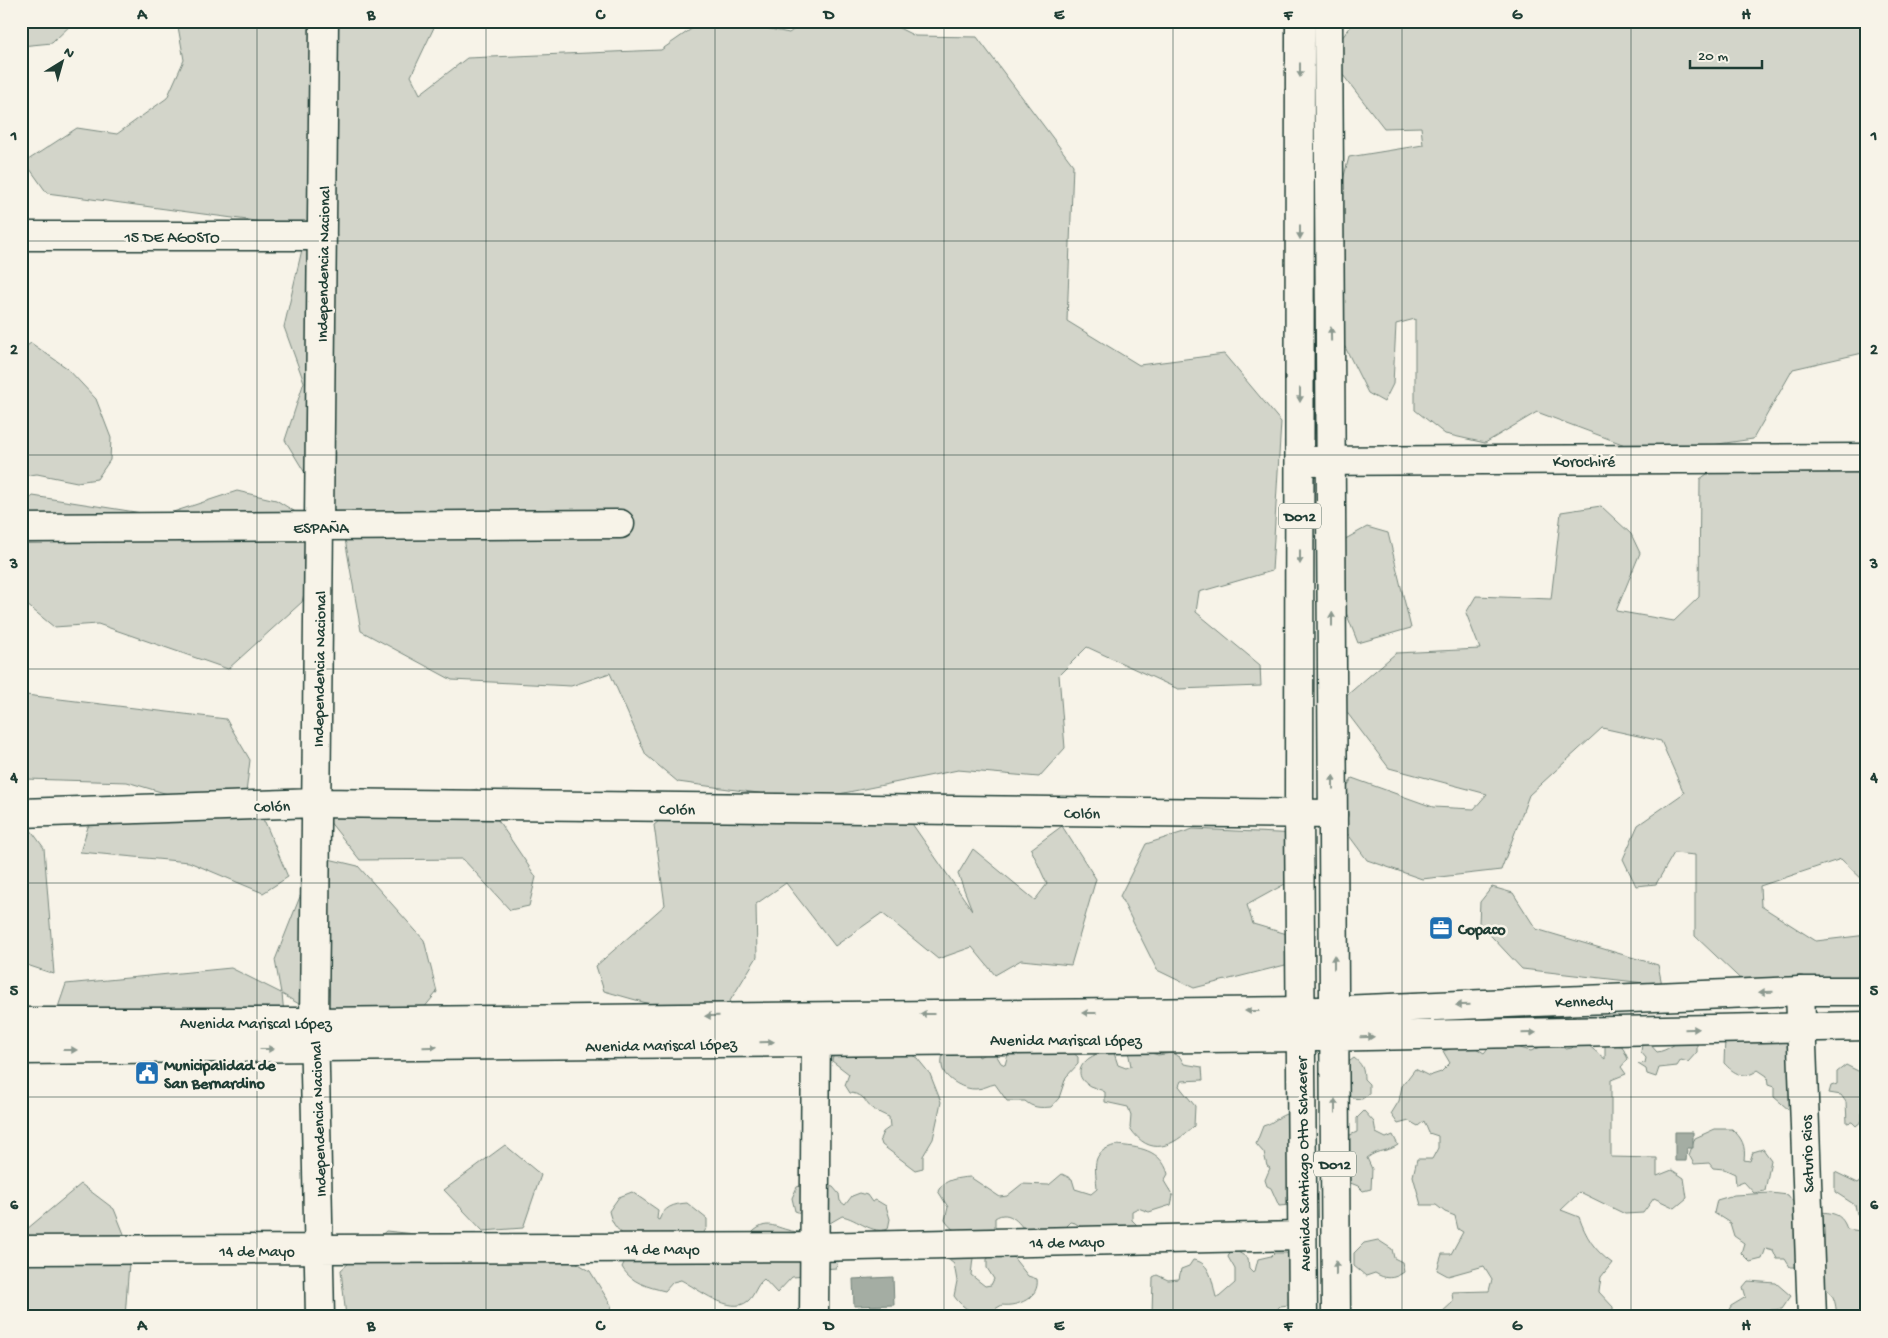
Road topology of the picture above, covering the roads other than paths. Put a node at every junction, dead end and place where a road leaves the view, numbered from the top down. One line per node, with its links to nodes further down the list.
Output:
1 (324, 21): 5 (street, Independencia Nacional)
2 (1300, 21): 7 (street, D012, one-way to 7)
3 (1328, 21): 8 (street, D012, one-way to 3)
4 (21, 236): 5 (street, 15 DE AGOSTO)
5 (322, 236): 10 (street, Independencia Nacional)
6 (1867, 458): 8 (street, Korochiré)
7 (1301, 461): 8 (street, Korochiré); 14 (street, D012, one-way to 14)
8 (1332, 462): 15 (street, D012, one-way to 8)
9 (620, 524): 10 (street, ESPAÑA)
10 (320, 527): 11 (street, ESPAÑA); 12 (street, Independencia Nacional)
11 (21, 528)
12 (317, 804): 13 (street, Colón); 14 (street, Colón); 24 (street, Independencia Nacional)
13 (21, 813)
14 (1299, 814): 15 (street, Colón); 21 (street, D012)
15 (1333, 814): 18 (street, D012, one-way to 15)
16 (1800, 991): 17 (street, Kennedy); 18 (street, Kennedy, one-way to 18); 23 (street, Saturio Rios)
17 (1867, 991)
18 (1334, 1011): 21 (street, Kennedy); 25 (street, Avenida Santiago Otto Schaerer / D012)
19 (816, 1015): 21 (street, Avenida Mariscal López, one-way to 19); 24 (street, Avenida Mariscal López, one-way to 24); 26 (street)
20 (21, 1022): 24 (street, Avenida Mariscal López)
21 (1300, 1024): 25 (street, Kennedy); 26 (street, Avenida Mariscal López); 28 (street, Avenida Santiago Otto Schaerer / D012)
22 (1867, 1026): 23 (street, Kennedy)
23 (1802, 1027): 25 (street, Kennedy, one-way to 23); 36 (street, Saturio Rios)
24 (314, 1035): 26 (street, Avenida Mariscal López, one-way to 26); 27 (street, Avenida Mariscal López, one-way to 24); 31 (street, Independencia Nacional)
25 (1335, 1037): 35 (street, Avenida Santiago Otto Schaerer / D012, one-way to 25)
26 (816, 1042): 29 (street)
27 (21, 1050)
28 (1302, 1236): 29 (street, 14 de Mayo); 34 (street, Avenida Santiago Otto Schaerer / D012)
29 (814, 1247): 31 (street, 14 de Mayo); 33 (street)
30 (21, 1250): 31 (street, 14 de Mayo)
31 (320, 1250): 32 (street, Independencia Nacional)
32 (320, 1317)
33 (814, 1317)
34 (1303, 1317)
35 (1336, 1317)
36 (1812, 1317)

